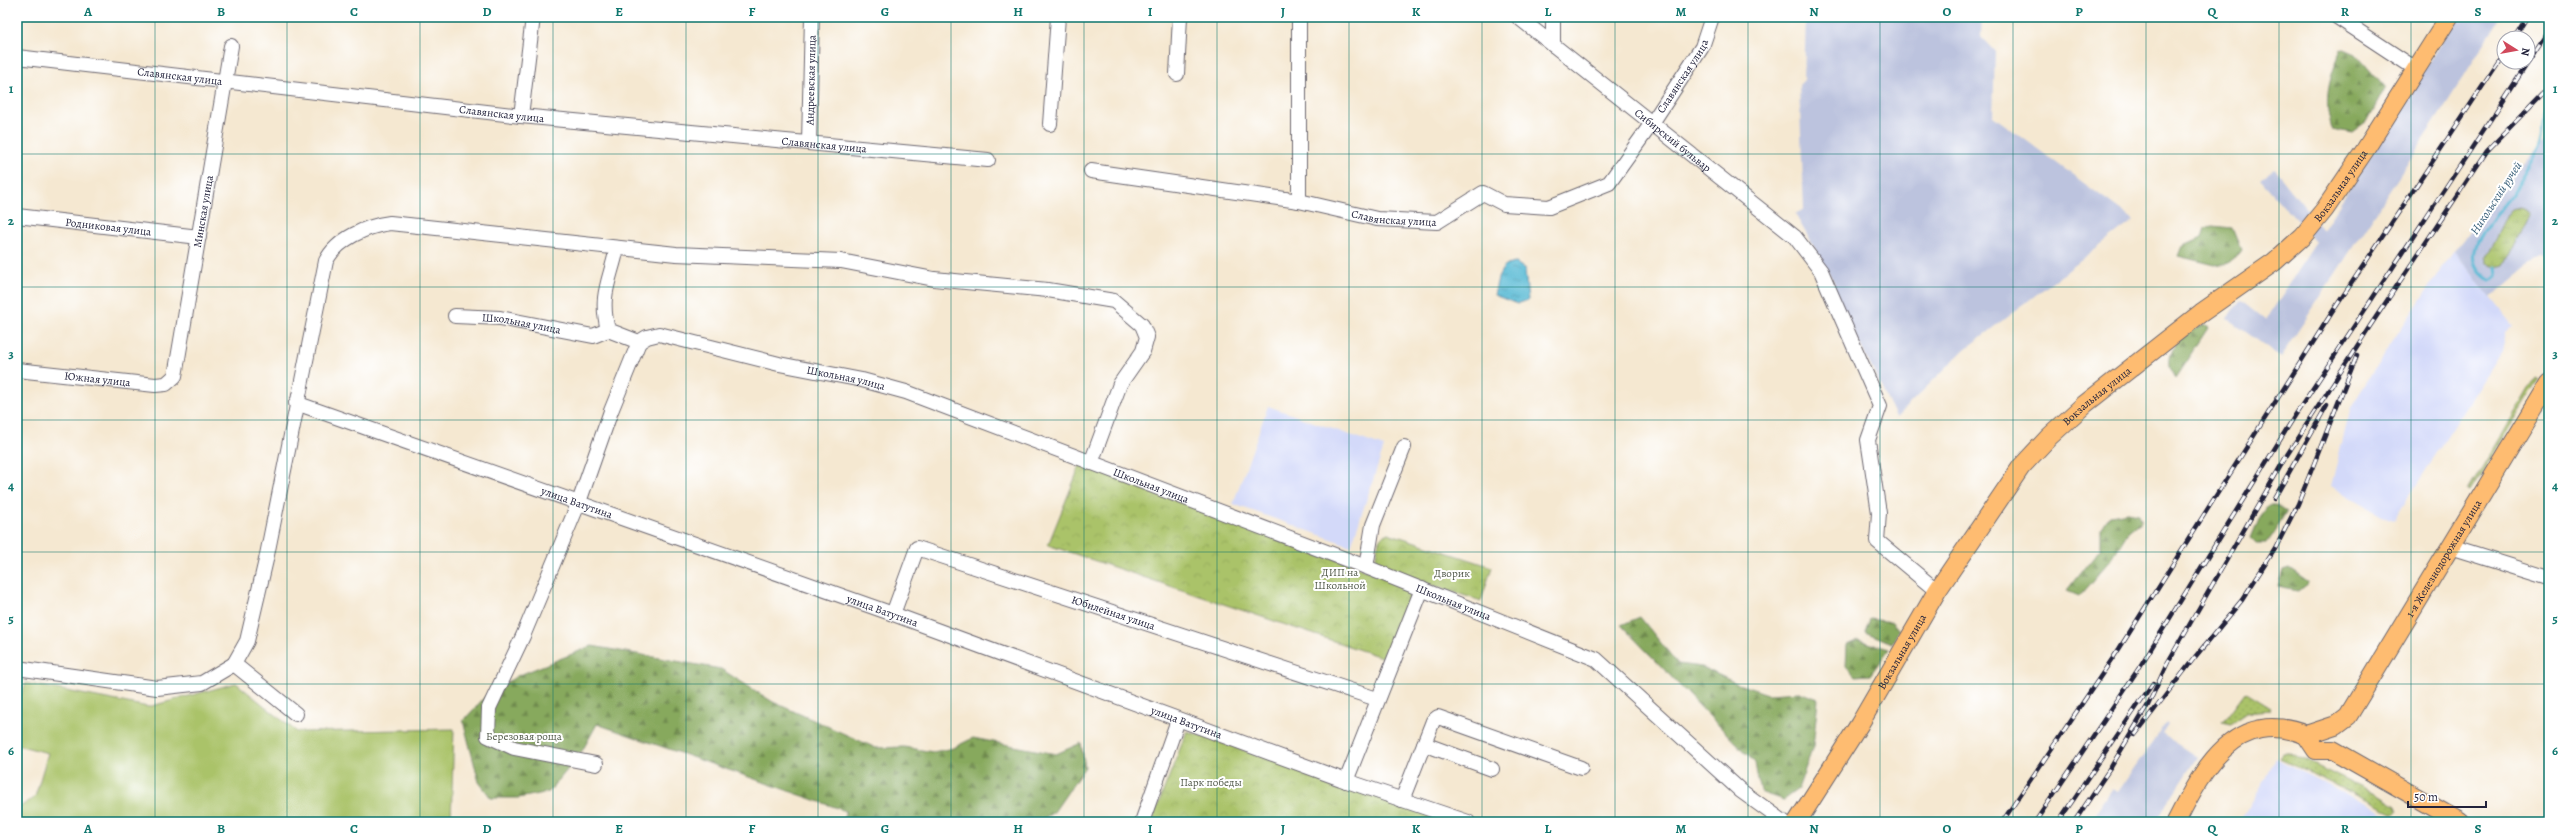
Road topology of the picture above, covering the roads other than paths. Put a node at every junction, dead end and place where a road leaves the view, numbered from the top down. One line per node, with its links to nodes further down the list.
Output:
1 (533, 17): 17 (street)
2 (812, 17): 20 (street, Андреевская улица)
3 (1058, 17): 19 (street)
4 (1180, 17): 15 (street)
5 (1299, 17): 23 (street)
6 (1518, 17): 11 (street, Сибирский бульвар)
7 (1553, 17): 11 (street)
8 (1712, 17): 18 (street, Славянская улица)
9 (2337, 17): 14 (street)
10 (2449, 17): 14 (main road, Вокзальная улица)
11 (1553, 45): 18 (street, Сибирский бульвар)
12 (231, 46): 16 (street, Минская улица)
13 (17, 57): 16 (street, Славянская улица)
14 (2416, 69): 41 (main road, Вокзальная улица)
15 (1178, 74)
16 (226, 80): 17 (street, Славянская улица); 25 (street, Минская улица)
17 (521, 116): 20 (street, Славянская улица)
18 (1652, 123): 23 (street, Славянская улица); 41 (street, Сибирский бульвар)
19 (1050, 124)
20 (809, 142): 21 (street, Славянская улица)
21 (988, 160)
22 (1091, 171): 23 (street, Славянская улица)
23 (1299, 201)
24 (17, 216): 25 (street, Родниковая улица)
25 (199, 237): 31 (street, Минская улица)
26 (617, 248): 28 (street); 33 (street); 35 (street)
27 (456, 316): 28 (street, Школьная улица)
28 (608, 330): 29 (street)
29 (639, 342): 35 (street, Школьная улица); 36 (street)
30 (17, 370): 31 (street, Южная улица)
31 (175, 376)
32 (2549, 384): 37 (main road, 1-я Железнодорожная улица)
33 (296, 403): 36 (street, улица Ватутина); 43 (street)
34 (1404, 447): 38 (street)
35 (1091, 463): 38 (street, Школьная улица)
36 (579, 502): 42 (street, улица Ватутина); 50 (street)
37 (2450, 547): 39 (street); 48 (main road, 1-я Железнодорожная улица)
38 (1366, 567): 40 (street, Школьная улица)
39 (2549, 578)
40 (1422, 589): 45 (street); 57 (street, Школьная улица)
41 (1937, 591): 58 (main road, Вокзальная улица)
42 (893, 614): 45 (street, Юбилейная улица); 47 (street, улица Ватутина)
43 (234, 664): 44 (street); 46 (street)
44 (17, 668)
45 (1377, 699): 53 (street)
46 (296, 714)
47 (1178, 720): 53 (street, улица Ватутина); 55 (street)
48 (2322, 739): 59 (main road); 60 (main road)
49 (1424, 744): 51 (street); 52 (street); 54 (street)
50 (596, 764)
51 (1581, 768)
52 (1492, 769)
53 (1346, 781): 54 (street, улица Ватутина)
54 (1402, 800): 56 (street, улица Ватутина)
55 (1142, 822)
56 (1468, 822)
57 (1784, 822)
58 (1796, 822)
59 (2176, 822)
60 (2460, 822)

